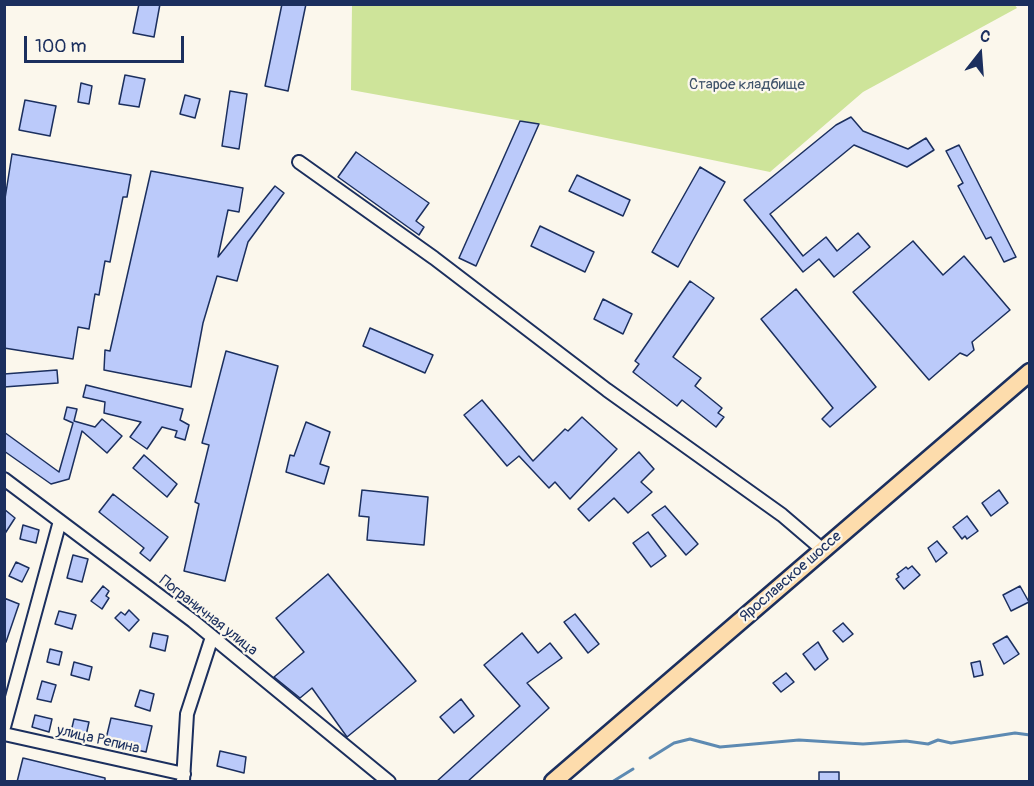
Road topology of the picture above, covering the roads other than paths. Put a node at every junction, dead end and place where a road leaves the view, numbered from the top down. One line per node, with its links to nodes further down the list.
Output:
1 (299, 162): 5 (street)
2 (1029, 372): 5 (main road, Ярославское шоссе)
3 (5, 480): 4 (street, Пограничная улица)
4 (60, 521): 6 (street, Пограничная улица); 7 (street)
5 (823, 550): 11 (main road, Ярославское шоссе)
6 (212, 637): 9 (street); 10 (street, Пограничная улица)
7 (4, 727)
8 (4, 734): 9 (street, улица Репина)
9 (184, 778)
10 (389, 782)
11 (553, 782)

